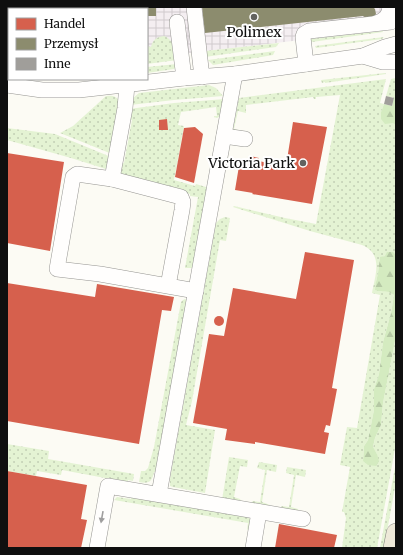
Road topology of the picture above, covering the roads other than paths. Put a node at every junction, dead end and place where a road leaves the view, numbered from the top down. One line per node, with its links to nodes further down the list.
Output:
1 (194, 7): 10 (street)
2 (390, 7): 4 (street)
3 (177, 22): 11 (street)
4 (376, 24): 5 (street); 8 (street)
5 (395, 32): 6 (street)
6 (364, 56): 7 (street); 8 (street)
7 (396, 62)
8 (306, 64): 9 (street)
9 (235, 74): 10 (street); 14 (street)
10 (202, 77): 11 (street)
11 (184, 78): 12 (street)
12 (127, 84): 13 (street); 16 (street)
13 (7, 85)
14 (224, 136): 15 (street); 18 (street)
15 (245, 139)
16 (112, 179): 17 (street); 17 (street)
17 (168, 286): 18 (street)
18 (196, 291): 19 (street)
19 (159, 494): 20 (street); 23 (street, one-way to 23)
20 (260, 512): 21 (street); 24 (street)
21 (303, 519)
22 (396, 533): 25 (main road)
23 (97, 548)
24 (253, 548)
25 (393, 548)

